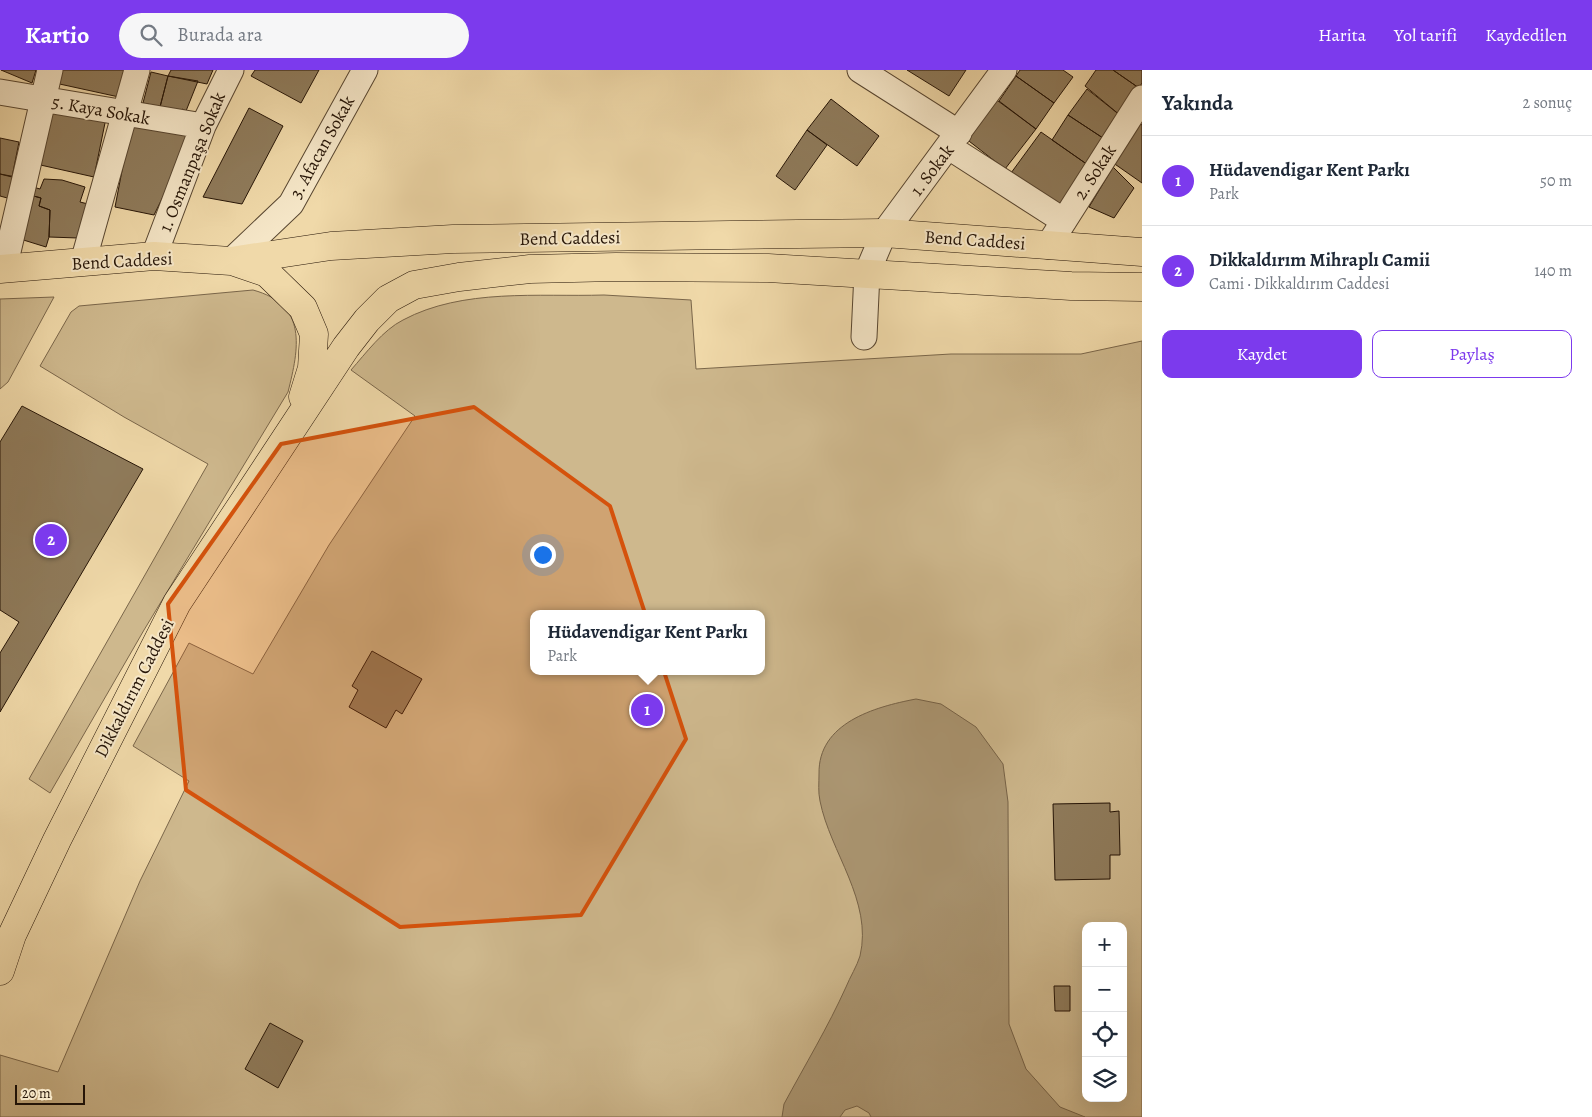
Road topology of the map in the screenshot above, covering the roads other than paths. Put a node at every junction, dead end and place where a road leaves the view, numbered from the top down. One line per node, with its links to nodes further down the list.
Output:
1 (50, 70): 9 (street)
2 (137, 70): 10 (street)
3 (231, 70): 11 (street, 1. Osmanpaşa Sokak)
4 (365, 70): 18 (street, 3. Afacan Sokak)
5 (860, 70): 12 (street)
6 (1004, 70): 12 (street, 1. Sokak)
7 (0, 92): 9 (street, 5. Kaya Sokak)
8 (1142, 98): 13 (street, 2. Sokak)
9 (44, 100): 10 (street, 5. Kaya Sokak); 20 (street)
10 (125, 114): 11 (street, 5. Kaya Sokak); 19 (street)
11 (203, 126): 17 (street, 1. Osmanpaşa Sokak)
12 (954, 140): 13 (street); 14 (street, 1. Sokak)
13 (1064, 221): 15 (street, 2. Sokak)
14 (884, 233): 15 (main road, Bend Caddesi); 18 (main road, Bend Caddesi); 21 (street, 1. Sokak)
15 (1048, 246): 16 (main road, Bend Caddesi)
16 (1142, 252)
17 (154, 256): 18 (main road, Bend Caddesi); 19 (main road, Bend Caddesi)
18 (231, 261): 24 (main road)
19 (83, 262): 20 (main road, Bend Caddesi)
20 (2, 269)
21 (867, 274): 22 (main road, Bend Caddesi); 23 (street, 1. Sokak); 24 (main road, Bend Caddesi)
22 (1142, 287)
23 (864, 337)
24 (296, 420): 25 (main road, Dikkaldırım Caddesi)
25 (6, 942): 26 (main road, Dikkaldırım Caddesi)
26 (0, 971)

